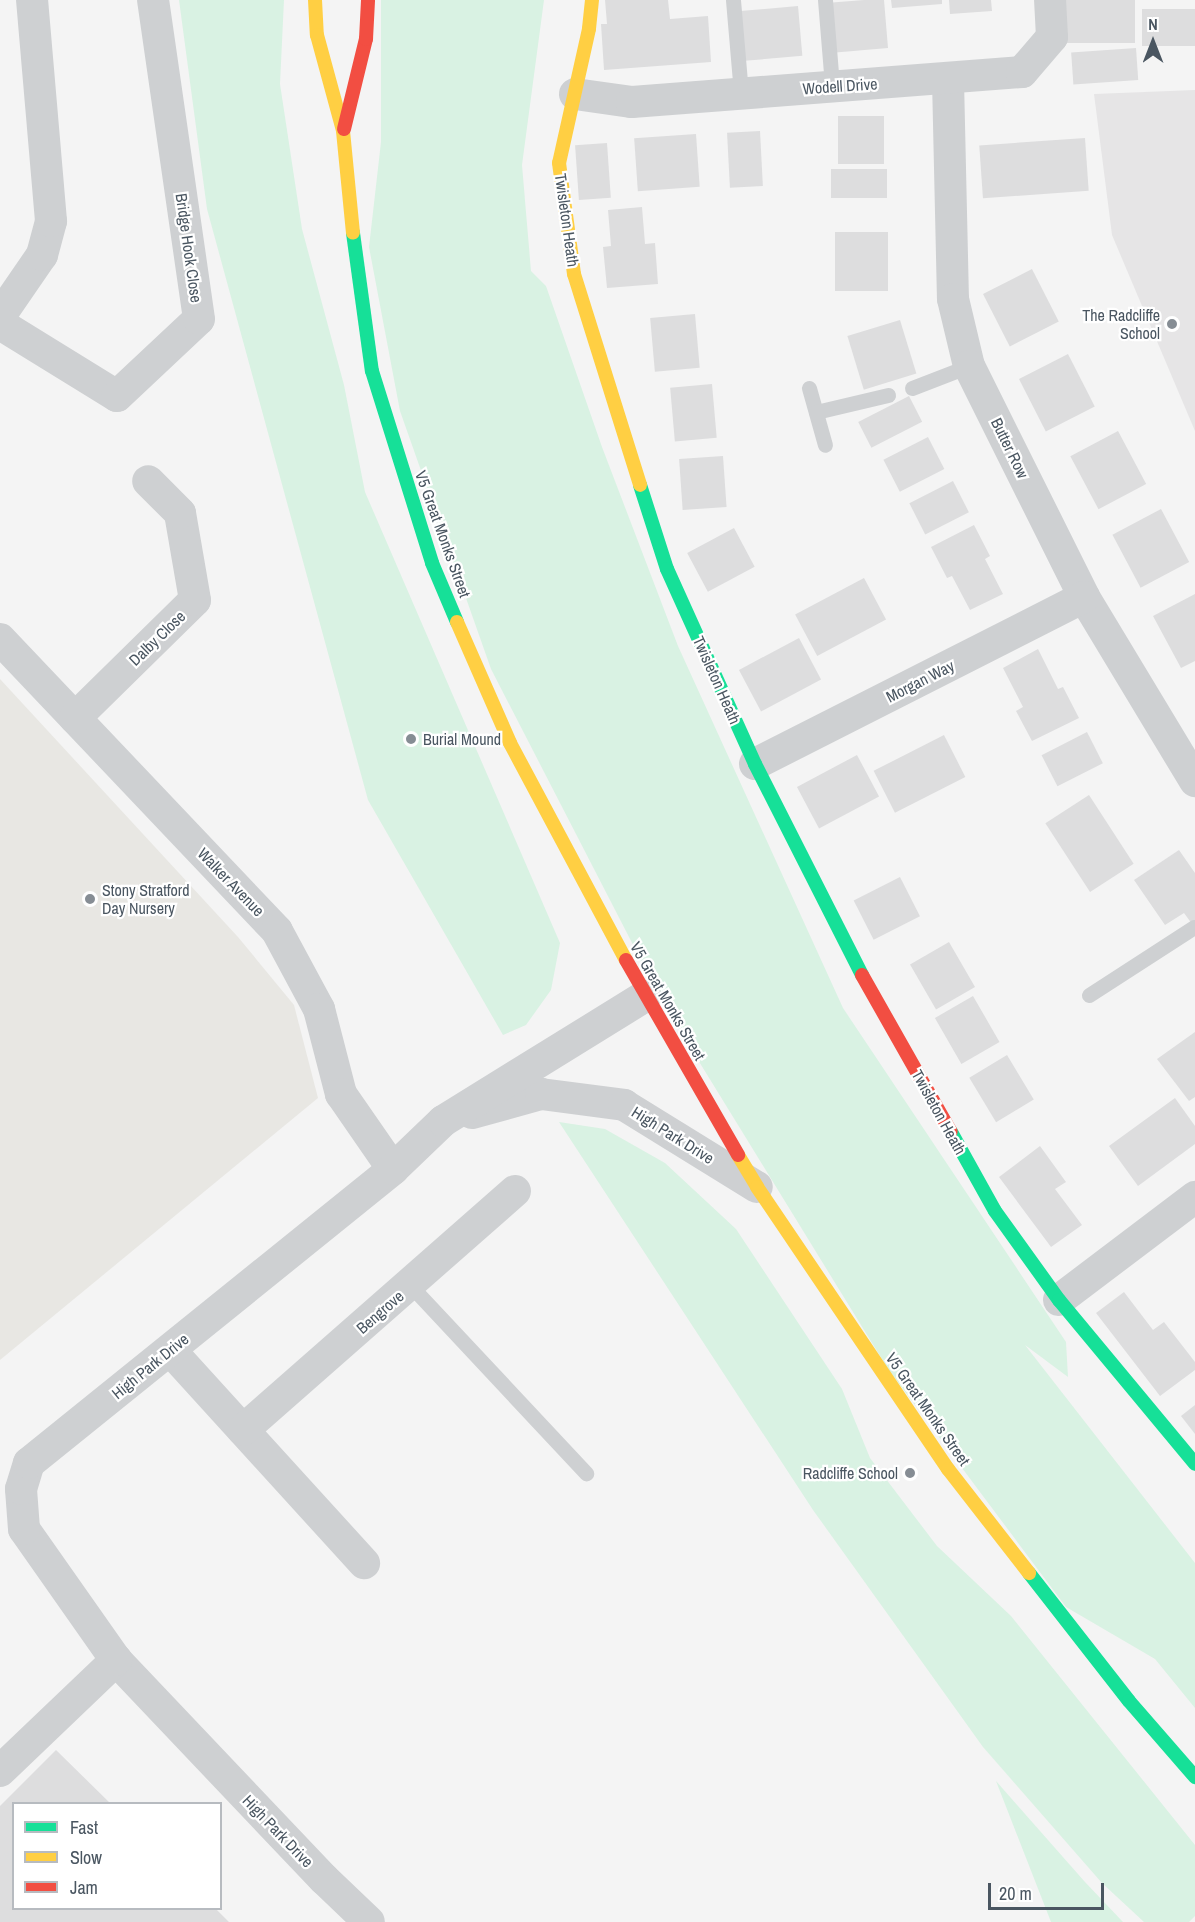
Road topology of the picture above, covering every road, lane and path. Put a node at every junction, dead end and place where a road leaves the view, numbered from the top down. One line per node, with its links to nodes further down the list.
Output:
1 (32, 0): 14 (street)
2 (153, 0): 15 (street, Bridge Hook Close)
3 (315, 0): 13 (street, V5 Great Monks Street)
4 (368, 0): 13 (street, V5 Great Monks Street)
5 (592, 0): 12 (street, Twisleton Heath)
6 (733, 0): 11 (lane)
7 (825, 0): 10 (lane)
8 (1050, 0): 9 (street, Wodell Drive)
9 (948, 80): 10 (street, Wodell Drive); 16 (street, Butter Row)
10 (832, 85): 11 (street, Wodell Drive)
11 (741, 93): 12 (street, Wodell Drive)
12 (574, 94): 26 (street, Twisleton Heath)
13 (343, 131): 30 (street, V5 Great Monks Street)
14 (0, 316)
15 (0, 324)
16 (969, 366): 18 (lane); 23 (street, Butter Row)
17 (809, 388): 20 (lane)
18 (912, 388)
19 (888, 395): 20 (lane)
20 (816, 412): 21 (lane)
21 (825, 445)
22 (148, 481): 25 (street, Dalby Close)
23 (1084, 597): 26 (street, Morgan Way); 27 (street, Butter Row)
24 (0, 639): 25 (street, Walker Avenue)
25 (75, 718): 32 (street, Walker Avenue)
26 (755, 764): 37 (street, Twisleton Heath)
27 (1195, 781)
28 (1194, 927): 29 (lane)
29 (1089, 995)
30 (645, 996): 31 (street, High Park Drive); 33 (street, V5 Great Monks Street)
31 (443, 1121): 32 (street, High Park Drive); 33 (street, High Park Drive)
32 (393, 1169): 38 (street, High Park Drive)
33 (757, 1187): 45 (street, V5 Great Monks Street)
34 (515, 1191): 36 (street, Bengrove)
35 (1195, 1197): 37 (street)
36 (410, 1285): 39 (street, Bengrove); 41 (lane)
37 (1059, 1300): 40 (street, Twisleton Heath)
38 (171, 1351): 39 (street); 43 (street, High Park Drive)
39 (243, 1430): 42 (street)
40 (1195, 1464)
41 (586, 1473)
42 (364, 1563)
43 (116, 1660): 44 (street); 46 (street, High Park Drive)
44 (0, 1771)
45 (1195, 1777)
46 (369, 1922)

